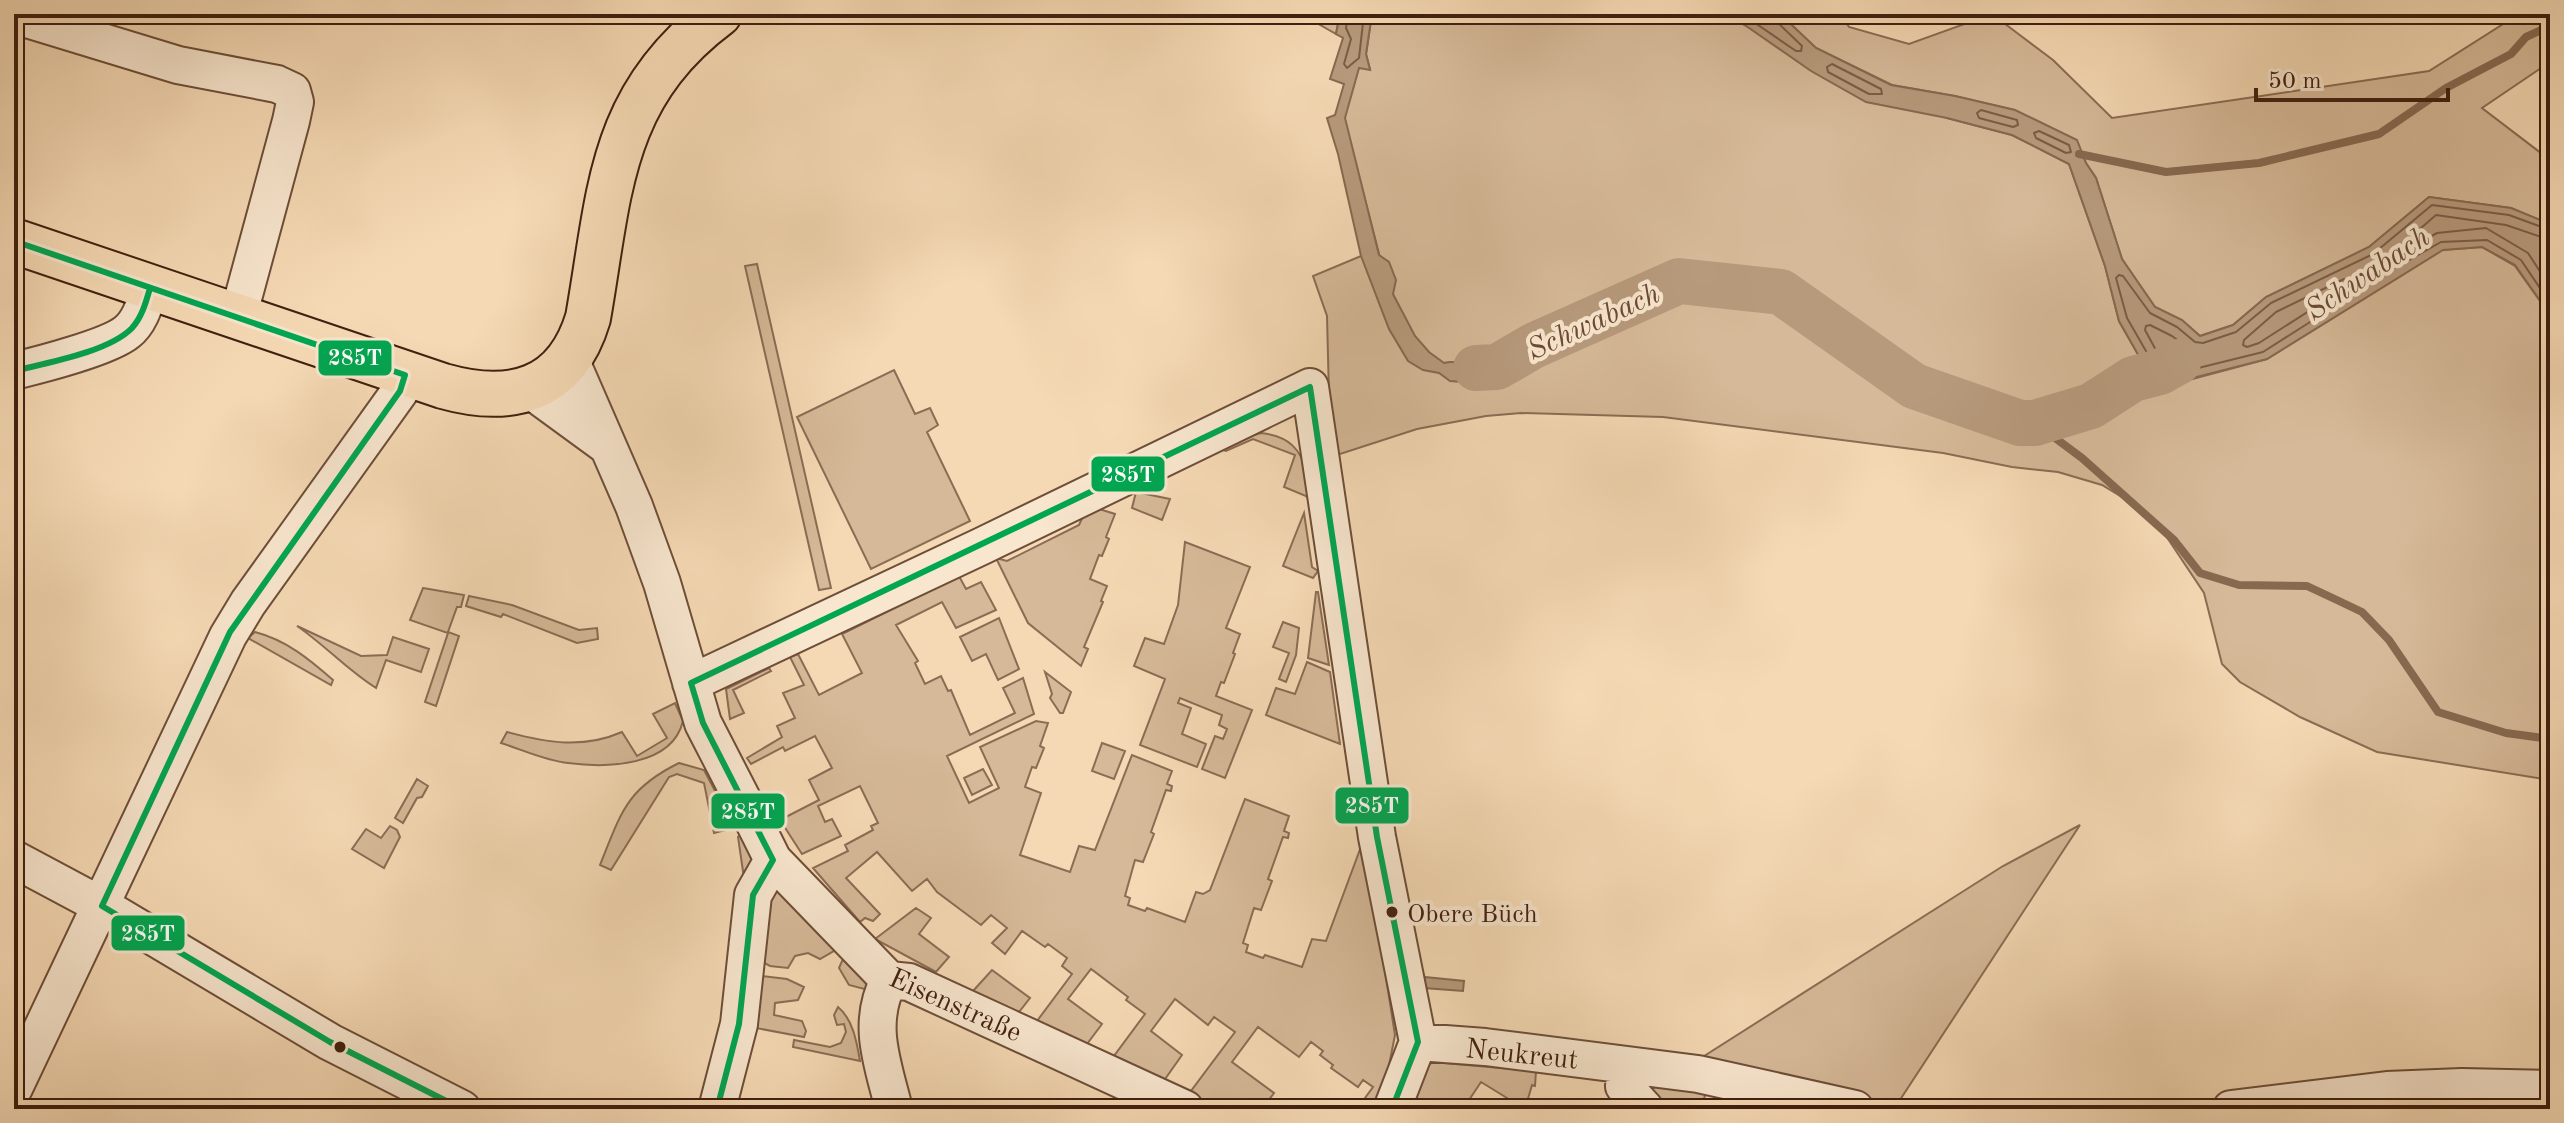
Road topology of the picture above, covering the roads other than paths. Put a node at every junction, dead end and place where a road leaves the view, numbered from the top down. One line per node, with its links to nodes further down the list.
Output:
1 (719, 14): 6 (main road)
2 (14, 15): 5 (street)
3 (14, 241): 4 (main road)
4 (150, 288): 5 (main road); 7 (street)
5 (238, 317): 8 (main road)
6 (570, 359): 9 (main road); 10 (street, Eisenstraße)
7 (14, 371)
8 (405, 375): 9 (main road); 14 (street)
9 (529, 389): 10 (street, Eisenstraße)
10 (607, 446): 11 (street, Eisenstraße)
11 (691, 683): 13 (street, Eisenstraße); 16 (street)
12 (14, 859): 14 (street)
13 (773, 860): 15 (street, Eisenstraße); 22 (street)
14 (102, 906): 19 (street); 21 (street)
15 (889, 980): 23 (street); 24 (street, Eisenstraße)
16 (1418, 1042): 17 (street, Neukreut); 25 (street)
17 (1627, 1065): 26 (street); 27 (street, Neukreut)
18 (2550, 1089): 28 (street)
19 (14, 1091): 20 (street)
20 (33, 1109)
21 (462, 1109)
22 (717, 1109)
23 (894, 1109)
24 (1185, 1109)
25 (1392, 1109)
26 (1645, 1109)
27 (1855, 1109)
28 (2231, 1109)

